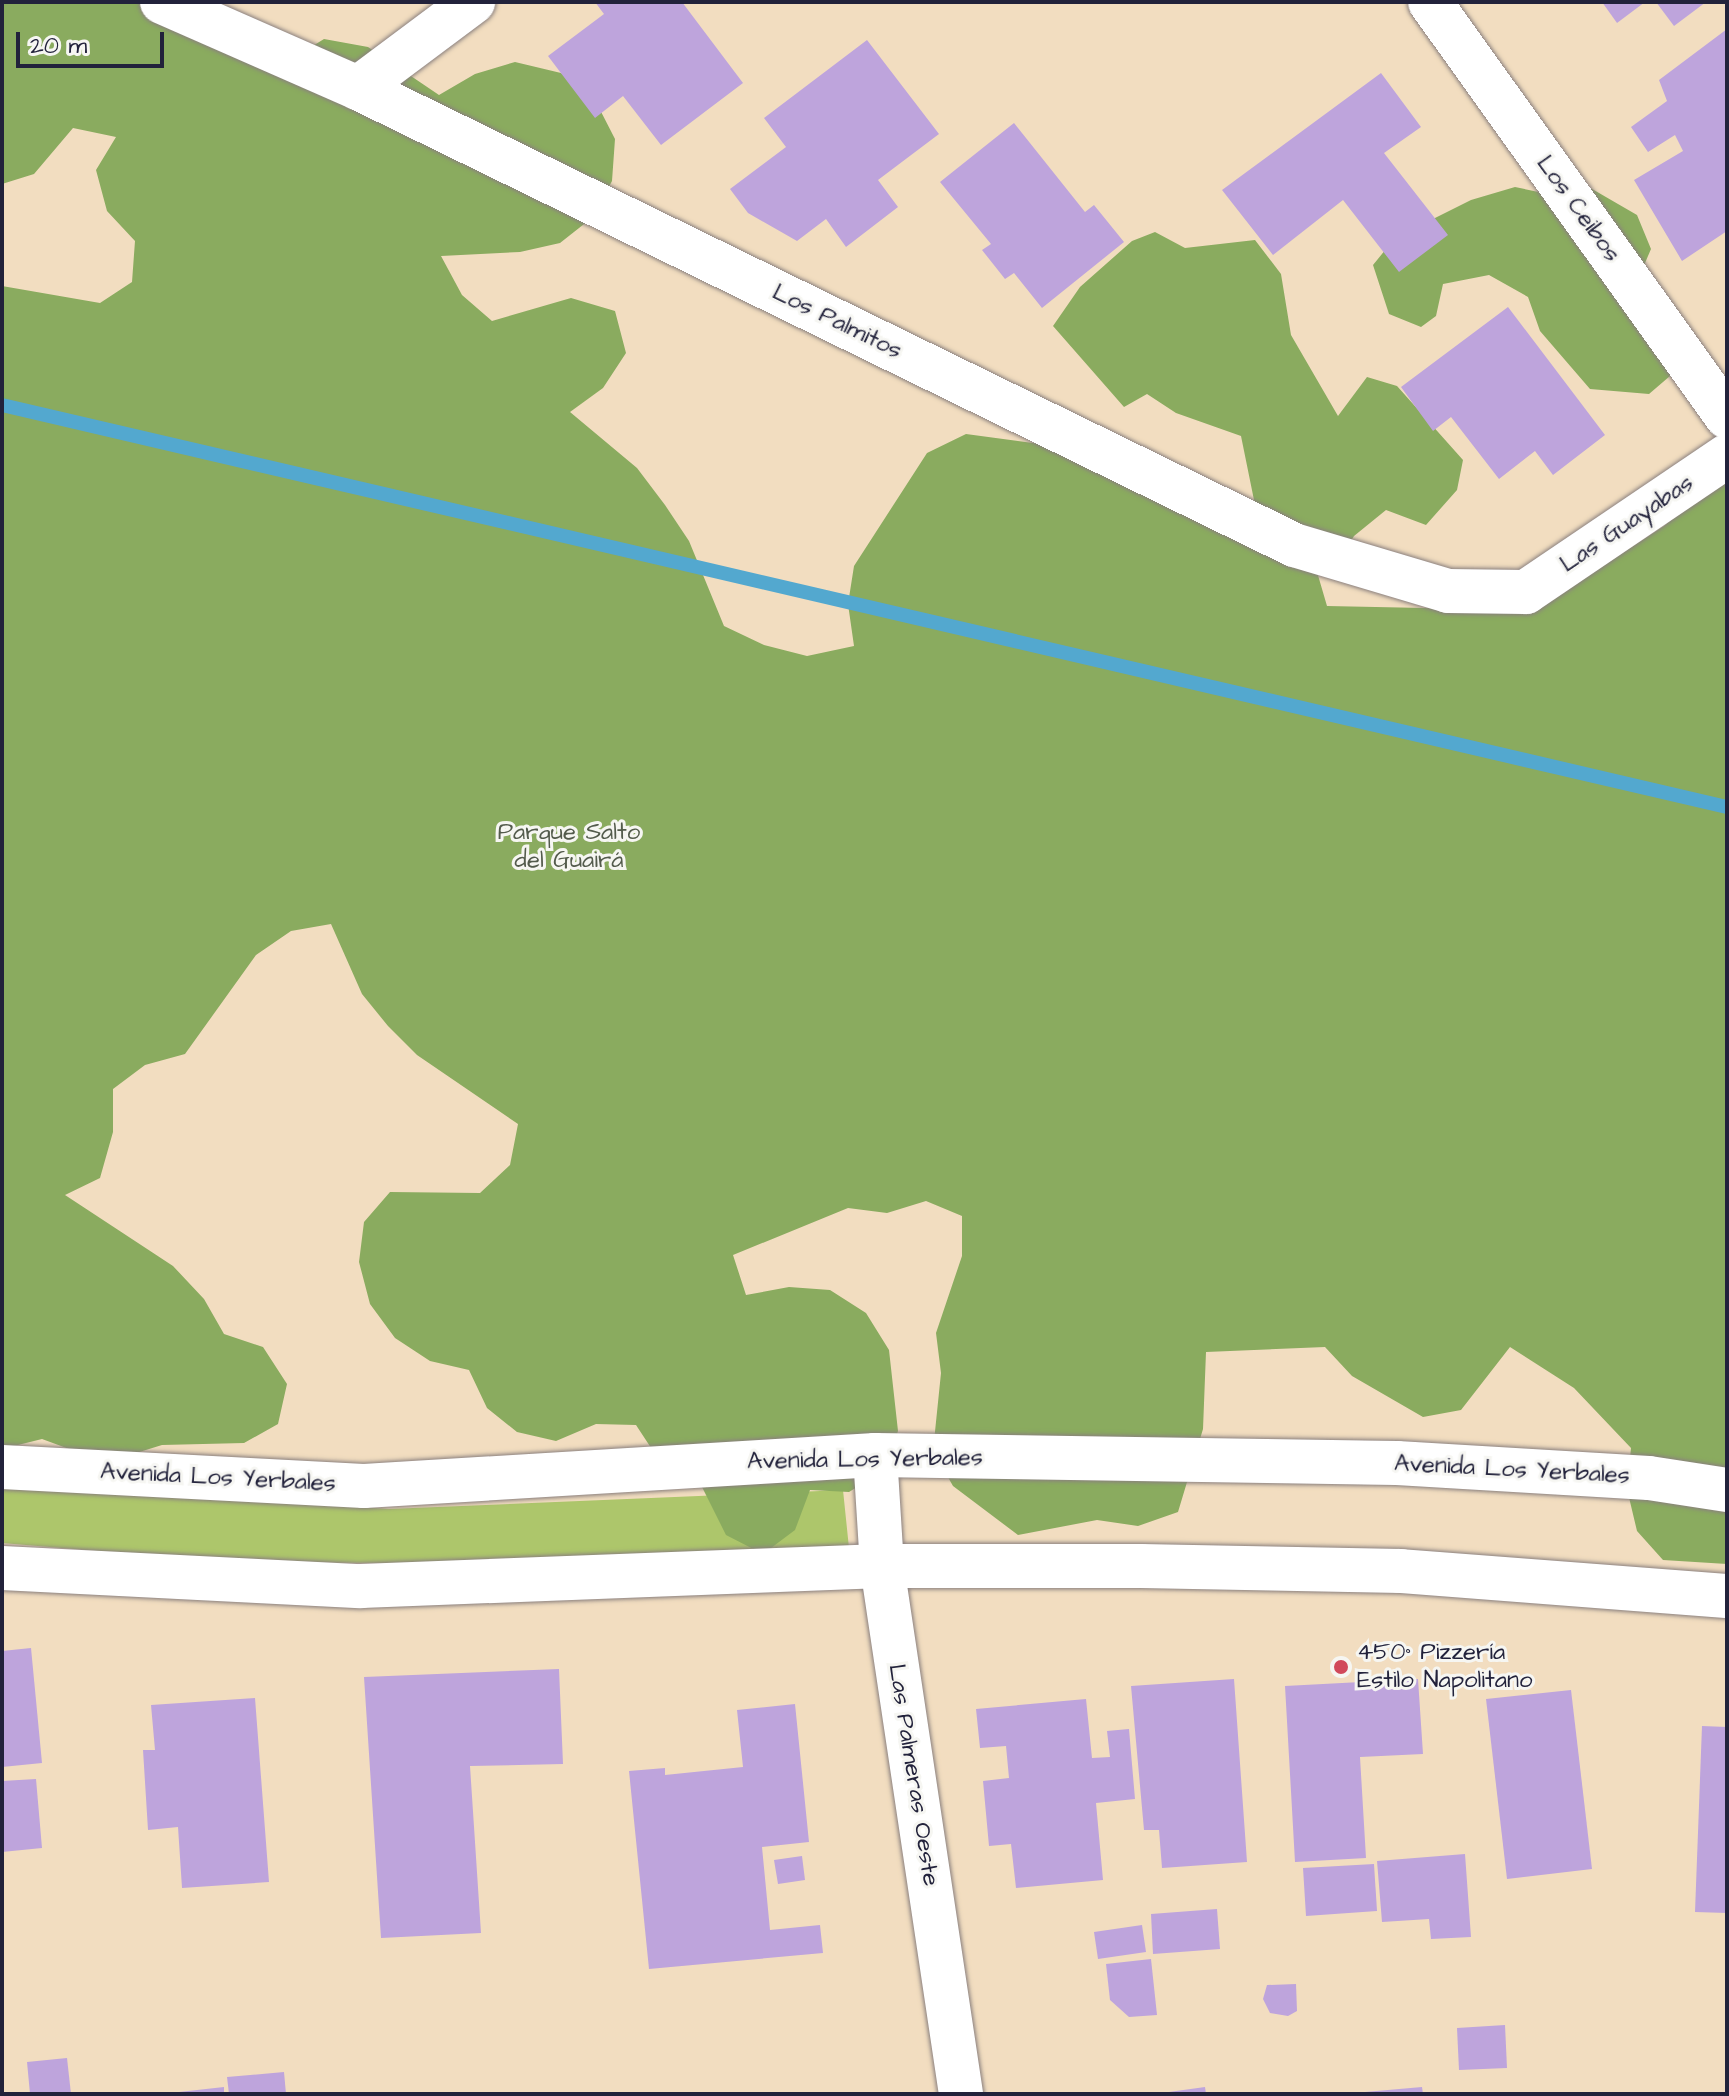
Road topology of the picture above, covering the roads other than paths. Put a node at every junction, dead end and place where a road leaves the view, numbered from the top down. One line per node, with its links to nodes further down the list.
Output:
1 (162, 2): 4 (street, Los Palmitos)
2 (473, 2): 4 (street)
3 (1430, 2): 5 (street, Los Ceibos)
4 (358, 88): 7 (street, Los Palmitos)
5 (1727, 417)
6 (1727, 456): 7 (street, Las Guayabas)
7 (1526, 592)
8 (875, 1455): 9 (street, Avenida Los Yerbales); 10 (street, Avenida Los Yerbales); 11 (street, Las Palmeras Oeste)
9 (2, 1467)
10 (1727, 1490)
11 (882, 1566): 12 (street); 13 (street); 14 (street, Las Palmeras Oeste)
12 (2, 1568)
13 (1727, 1596)
14 (961, 2094)

